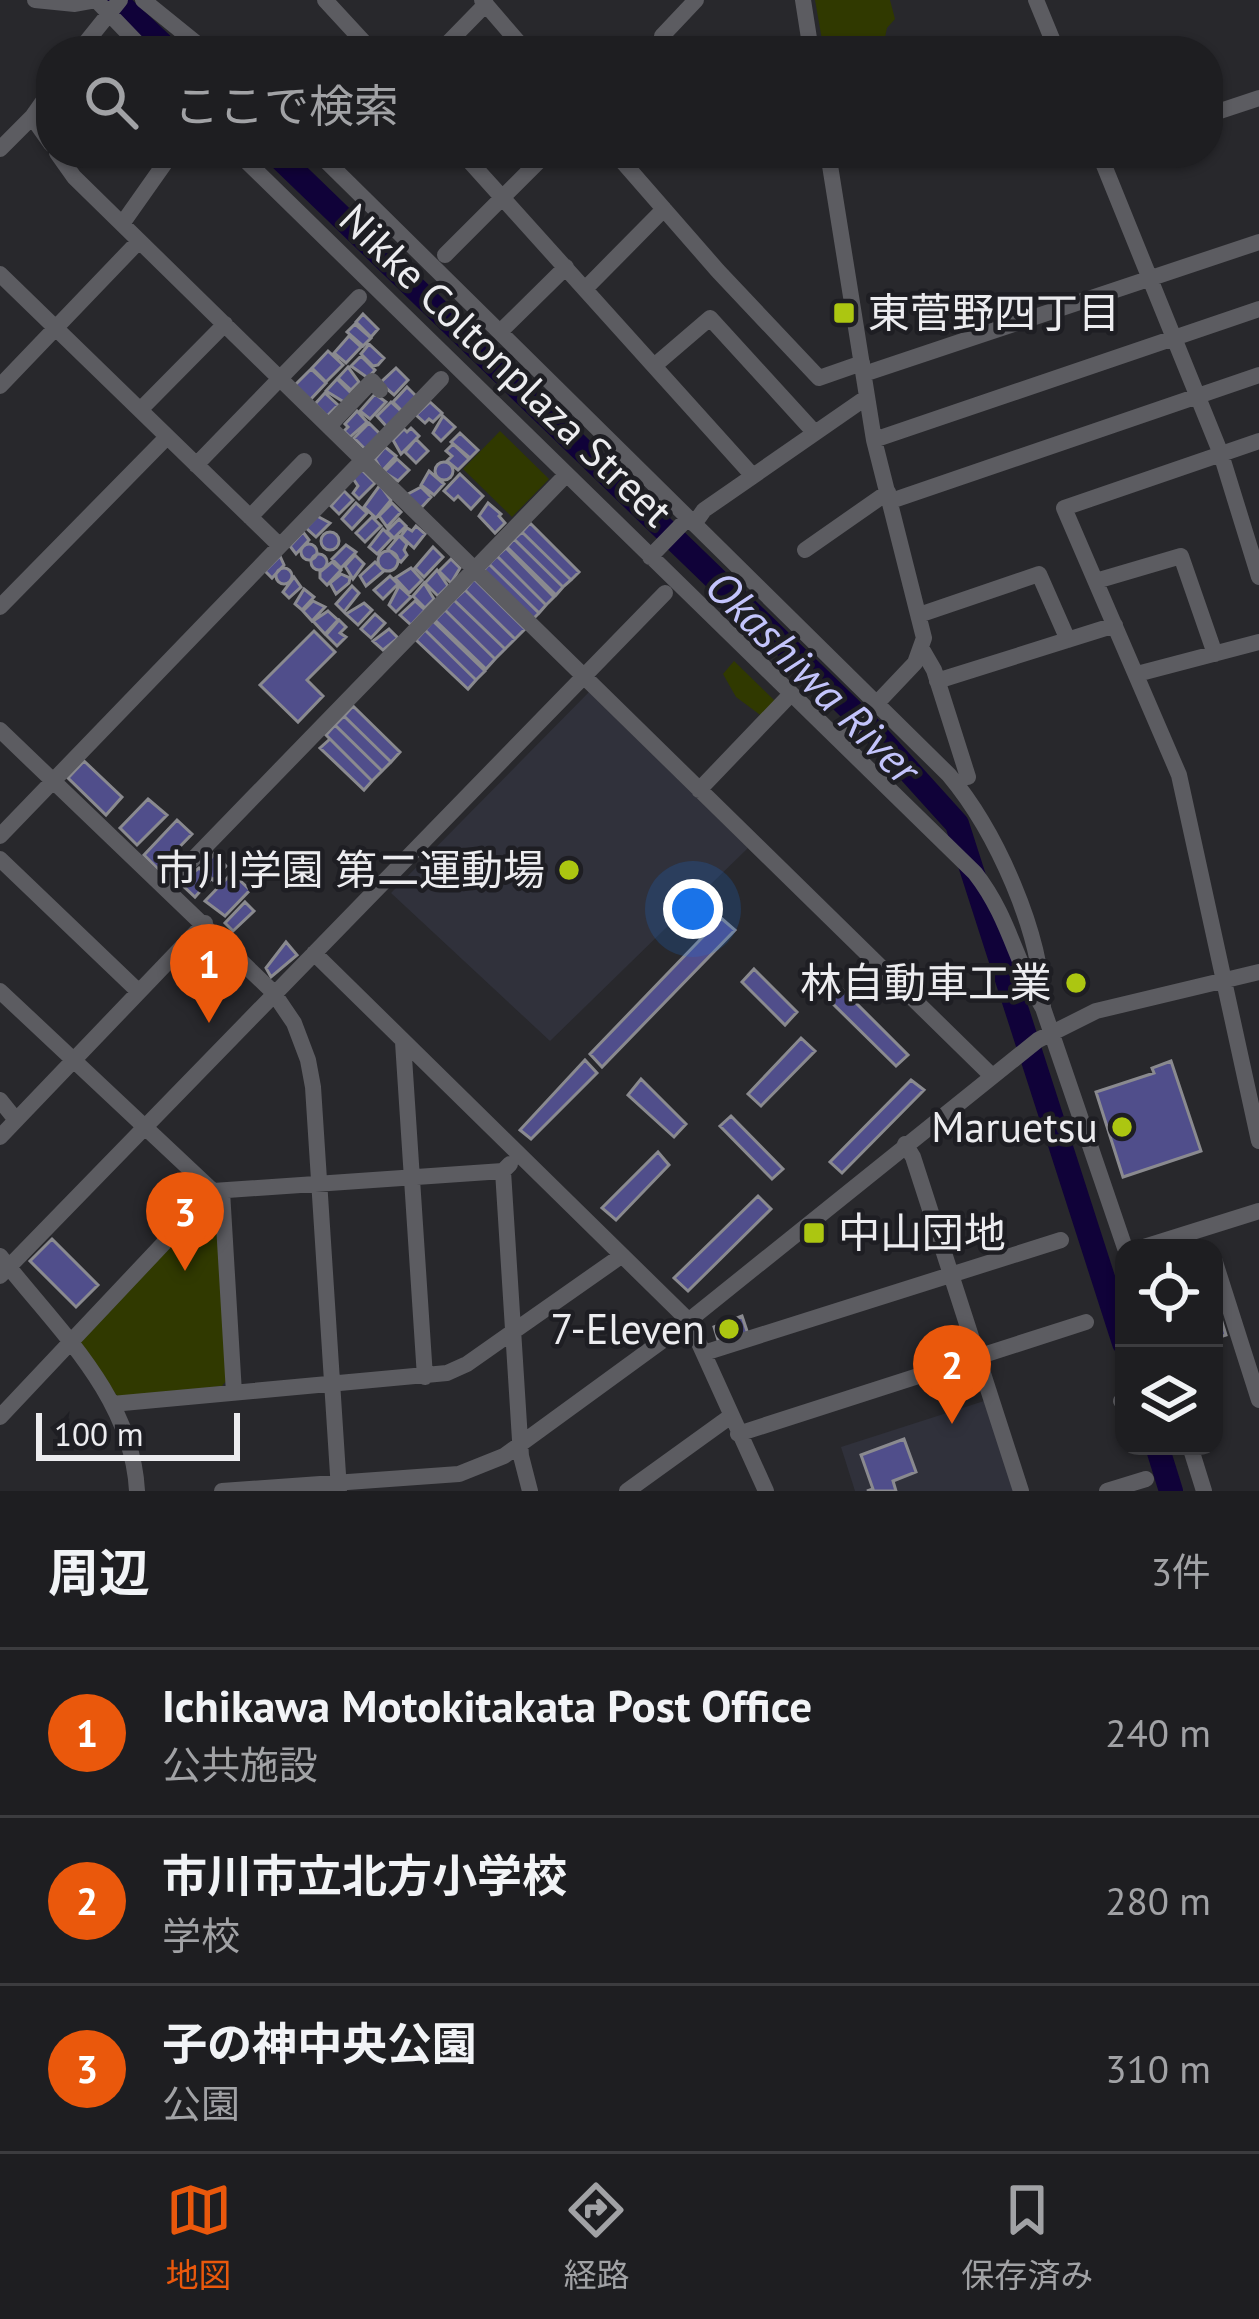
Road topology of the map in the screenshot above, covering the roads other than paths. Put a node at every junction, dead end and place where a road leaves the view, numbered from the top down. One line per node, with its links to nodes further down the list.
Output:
1 (35, 0): 8 (street)
2 (143, 0): 11 (street)
3 (325, 0): 12 (street)
4 (696, 0): 15 (street)
5 (803, 0): 16 (street)
6 (1036, 0): 17 (street)
7 (484, 2): 13 (street); 14 (street)
8 (106, 3): 9 (street); 10 (street)
9 (87, 36)
10 (133, 36)
11 (187, 36)
12 (358, 36)
13 (453, 36)
14 (513, 36)
15 (662, 36)
16 (809, 36)
17 (1051, 36)
18 (1259, 98): 20 (street)
19 (36, 111): 21 (street)
20 (1223, 111)
21 (32, 117): 22 (street); 23 (street)
22 (36, 123)
23 (0, 149)
24 (68, 168): 35 (street)
25 (161, 168): 35 (street)
26 (253, 168): 68 (street, Nikke Coltonplaza Street)
27 (333, 168): 47 (street, Nikke Coltonplaza Street)
28 (475, 168): 33 (street)
29 (533, 168): 33 (street)
30 (628, 168): 34 (street)
31 (830, 168): 50 (street)
32 (1106, 168): 41 (street)
33 (504, 200): 38 (street); 39 (street)
34 (664, 209): 42 (street); 50 (street)
35 (122, 224): 36 (street)
36 (139, 241): 45 (street); 46 (street)
37 (1259, 242): 41 (street)
38 (445, 255)
39 (566, 267): 42 (street); 47 (street)
40 (0, 274): 46 (street)
41 (1148, 279): 48 (street); 50 (street)
42 (585, 290): 49 (street)
43 (359, 297): 52 (street)
44 (1259, 309): 48 (street)
45 (225, 324): 52 (street); 58 (street)
46 (56, 329): 54 (street); 58 (street)
47 (500, 332): 72 (street, Nikke Coltonplaza Street)
48 (1173, 338): 56 (street); 62 (street)
49 (654, 366): 60 (street); 69 (street)
50 (863, 369): 57 (street)
51 (1259, 375): 56 (street)
52 (280, 378): 59 (street); 67 (street)
53 (441, 379): 65 (street)
54 (0, 386)
55 (380, 389): 59 (street)
56 (1198, 396): 64 (street); 70 (street)
57 (867, 397): 60 (street); 62 (street)
58 (140, 410): 61 (street)
59 (329, 426): 65 (street)
60 (815, 433): 69 (street)
61 (167, 437): 67 (street); 80 (street)
62 (874, 440): 70 (street)
63 (1259, 441): 64 (street)
64 (1221, 454): 77 (street); 78 (street)
65 (361, 458): 73 (street); 76 (street)
66 (304, 461): 71 (street)
67 (196, 465): 71 (street)
68 (566, 475): 75 (street, Nikke Coltonplaza Street); 76 (street)
69 (753, 476): 72 (street)
70 (890, 496): 74 (street); 81 (street)
71 (250, 517): 73 (street)
72 (691, 521): 75 (street); 91 (street, Nikke Coltonplaza Street)
73 (278, 544): 95 (street)
74 (805, 550)
75 (650, 556): 90 (street, Nikke Coltonplaza Street)
76 (474, 571): 88 (street); 99 (street)
77 (1259, 577)
78 (1096, 581): 82 (street); 86 (street)
79 (664, 593): 88 (street)
80 (0, 607)
81 (919, 615): 83 (street); 85 (street)
82 (1115, 625): 83 (street); 87 (street)
83 (1068, 640): 89 (street)
84 (1259, 642): 86 (street)
85 (922, 651): 89 (street); 91 (street)
86 (1215, 654): 87 (street)
87 (1137, 674): 103 (street)
88 (583, 677): 96 (street); 101 (street)
89 (937, 681): 94 (street)
90 (790, 694): 93 (street, Nikke Coltonplaza Street); 96 (street)
91 (873, 708): 93 (street); 107 (street, Nikke Coltonplaza Street)
92 (0, 730): 95 (street)
93 (844, 738): 107 (street, Nikke Coltonplaza Street)
94 (968, 777)
95 (53, 781): 97 (street); 99 (street)
96 (698, 790): 111 (street)
97 (0, 836)
98 (0, 860): 105 (street)
99 (166, 887): 100 (street)
100 (205, 923): 105 (street); 106 (street)
101 (314, 953): 106 (street); 109 (street)
102 (1259, 972): 103 (street)
103 (1224, 979): 108 (street); 116 (street)
104 (0, 991): 110 (street)
105 (139, 992): 110 (street)
106 (273, 992): 114 (street); 121 (street)
107 (1043, 1008): 108 (street, Nikke Coltonplaza Street)
108 (1045, 1036): 111 (street); 125 (street, Nikke Coltonplaza Street)
109 (403, 1042): 118 (street); 120 (street)
110 (73, 1061): 113 (street); 114 (street)
111 (992, 1076): 117 (street)
112 (0, 1100): 113 (street)
113 (16, 1120): 115 (street)
114 (143, 1126): 122 (street); 130 (street)
115 (0, 1137)
116 (1259, 1142)
117 (905, 1144): 131 (street); 133 (street)
118 (518, 1154): 119 (street); 129 (street)
119 (503, 1171): 120 (street); 135 (street)
120 (412, 1178): 121 (street); 139 (street)
121 (320, 1184): 122 (street); 140 (street)
122 (218, 1191): 136 (street); 141 (street)
123 (1259, 1211): 124 (street)
124 (1204, 1228): 126 (street); 127 (street)
125 (1122, 1239)
126 (1169, 1239)
127 (1207, 1239)
128 (1061, 1240): 131 (street)
129 (621, 1256): 133 (street); 135 (street)
130 (3, 1266): 136 (street)
131 (951, 1276): 137 (street); 138 (street)
132 (1223, 1287): 142 (street)
133 (689, 1321): 137 (street); 146 (street)
134 (1086, 1322): 138 (street)
135 (513, 1331): 139 (street); 146 (street)
136 (70, 1342): 143 (street); 144 (street)
137 (704, 1353): 145 (street)
138 (977, 1357): 145 (street); 155 (street)
139 (425, 1378): 140 (street)
140 (332, 1386): 141 (street); 149 (street)
141 (234, 1393): 143 (street)
142 (1259, 1400)
143 (112, 1404): 151 (street)
144 (0, 1417)
145 (735, 1425): 150 (street); 154 (street)
146 (520, 1445): 149 (street); 153 (street)
147 (1193, 1455): 157 (street)
148 (1146, 1479): 156 (street)
149 (339, 1486): 152 (street)
150 (763, 1490)
151 (136, 1491)
152 (222, 1491)
153 (530, 1491)
154 (627, 1491)
155 (1021, 1491)
156 (1107, 1491)
157 (1204, 1491)

